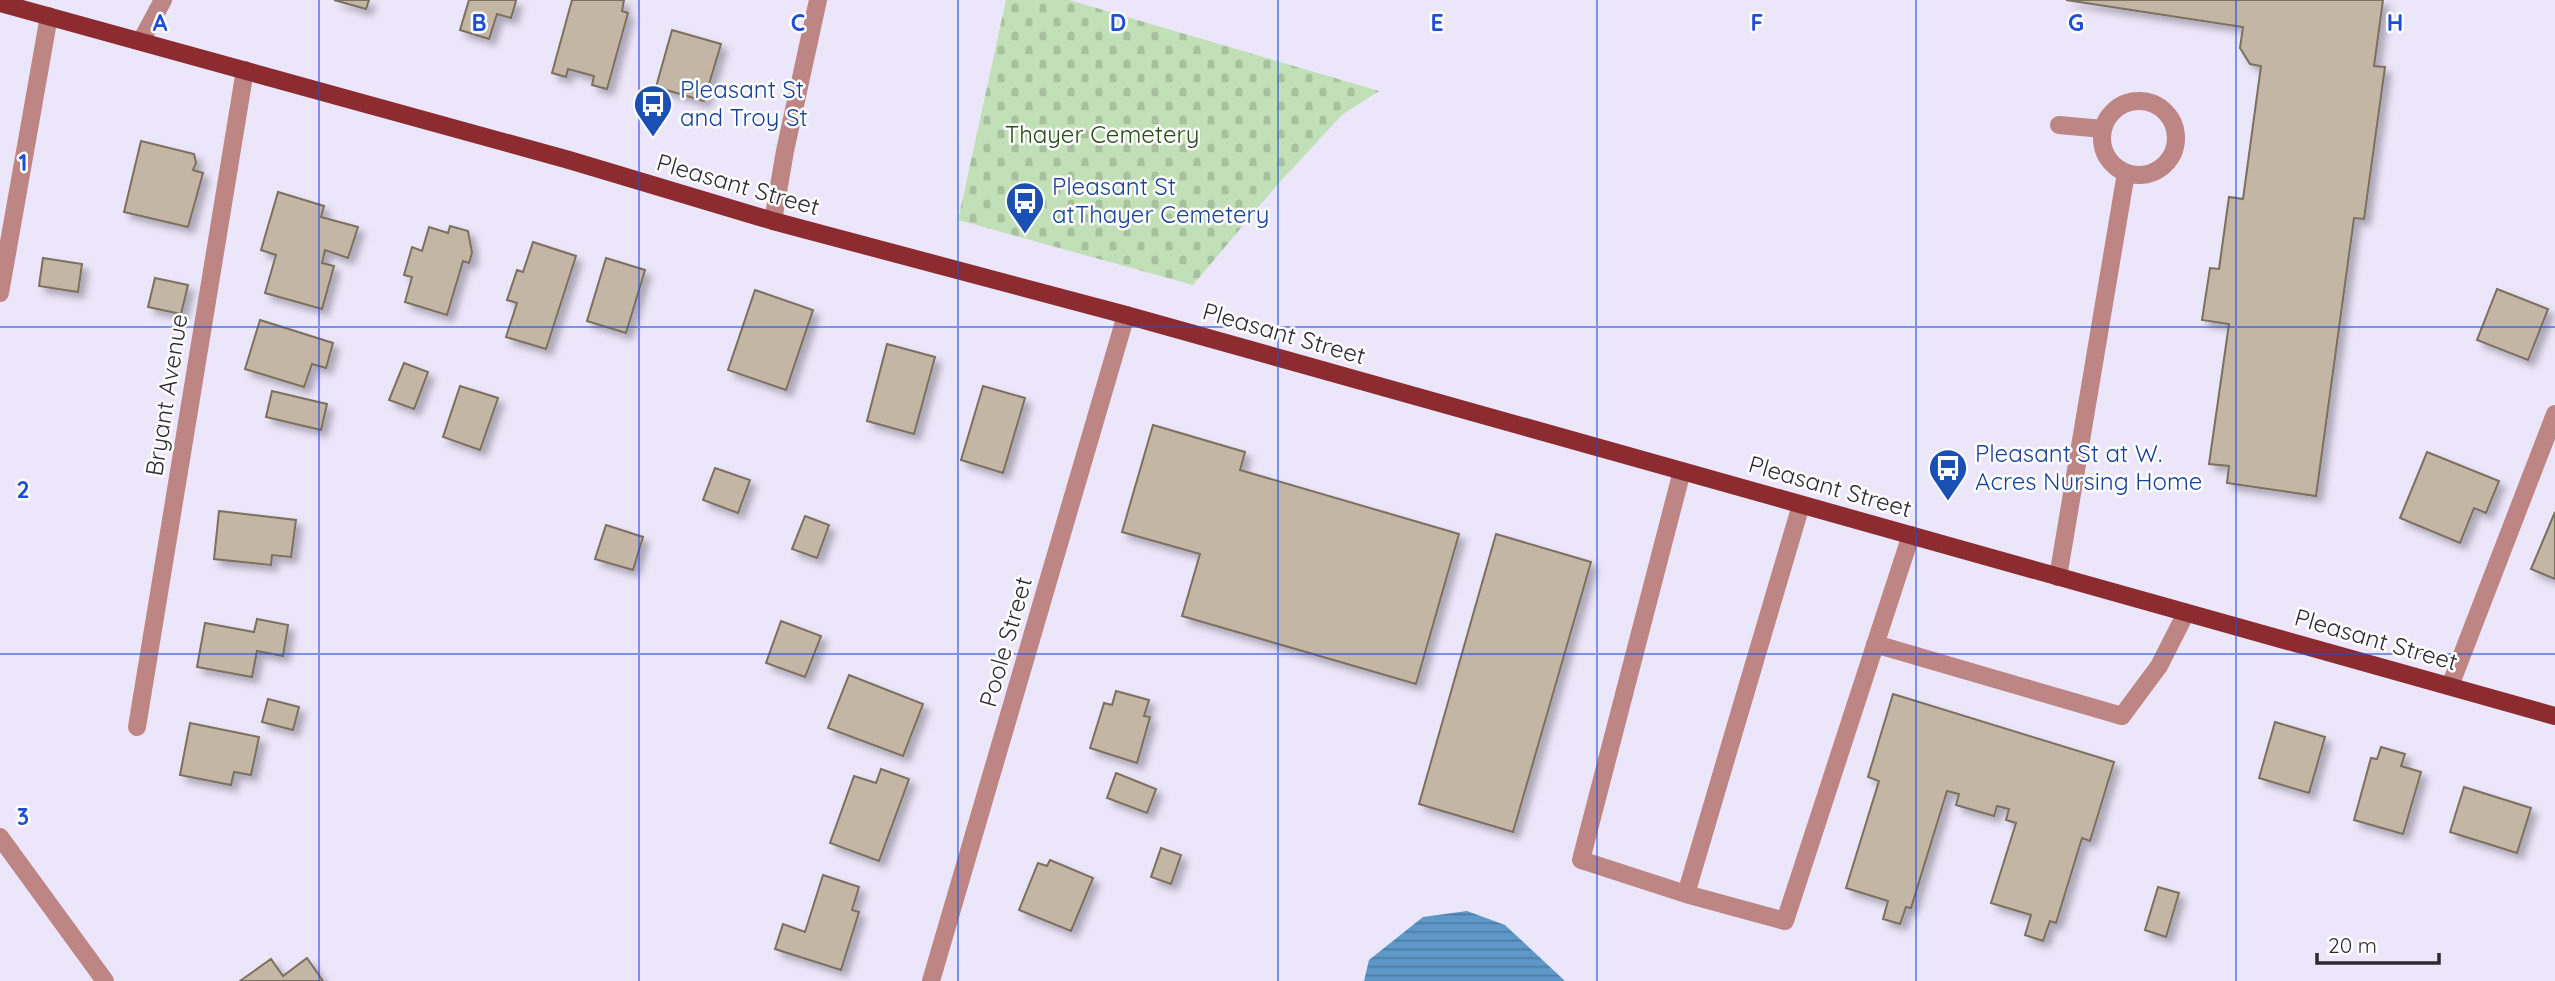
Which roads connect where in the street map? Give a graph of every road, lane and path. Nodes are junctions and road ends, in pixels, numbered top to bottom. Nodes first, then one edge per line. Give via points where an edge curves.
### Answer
1 (163, 0) edge
2 (818, 0) edge
3 (0, 3) edge
4 (49, 16) junction
5 (141, 41) junction
6 (245, 71) junction
7 (2059, 125) dead end
8 (2103, 129) junction
9 (2126, 173) junction
10 (8, 197) edge
11 (773, 221) junction
12 (0, 293) edge
13 (1126, 315) junction
14 (2555, 414) edge
15 (1682, 471) junction
16 (1801, 505) junction
17 (1911, 535) junction
18 (2058, 577) junction
19 (2186, 612) junction
20 (1875, 644) junction
21 (2450, 686) junction
22 (2555, 716) edge
23 (137, 727) dead end
24 (0, 837) edge
25 (1686, 894) junction
26 (105, 981) edge
27 (931, 981) edge

1 - 5 street
2 - 11 street
3 - 4 main road, Pleasant Street
4 - 5 main road, Pleasant Street
4 - 10 street
5 - 6 main road, Pleasant Street
6 - 11 main road, Pleasant Street
6 - 23 street, Bryant Avenue
7 - 8 street
8 - 9 street via 2103,147 2111,163
8 - 9 street via 2111,113 2126,103 2144,101 2160,107 2172,120 2177,138 2167,162 2144,175
9 - 18 street
10 - 12 street
11 - 13 main road, Pleasant Street
13 - 15 main road, Pleasant Street
13 - 27 street, Poole Street
14 - 21 street
15 - 16 main road, Pleasant Street
15 - 25 street via 1581,860
16 - 17 main road, Pleasant Street
16 - 25 street
17 - 18 main road, Pleasant Street
17 - 20 street
18 - 19 main road, Pleasant Street
19 - 20 street via 2159,666 2122,716
19 - 21 main road, Pleasant Street
20 - 25 street via 1785,921
21 - 22 main road, Pleasant Street
24 - 26 street

